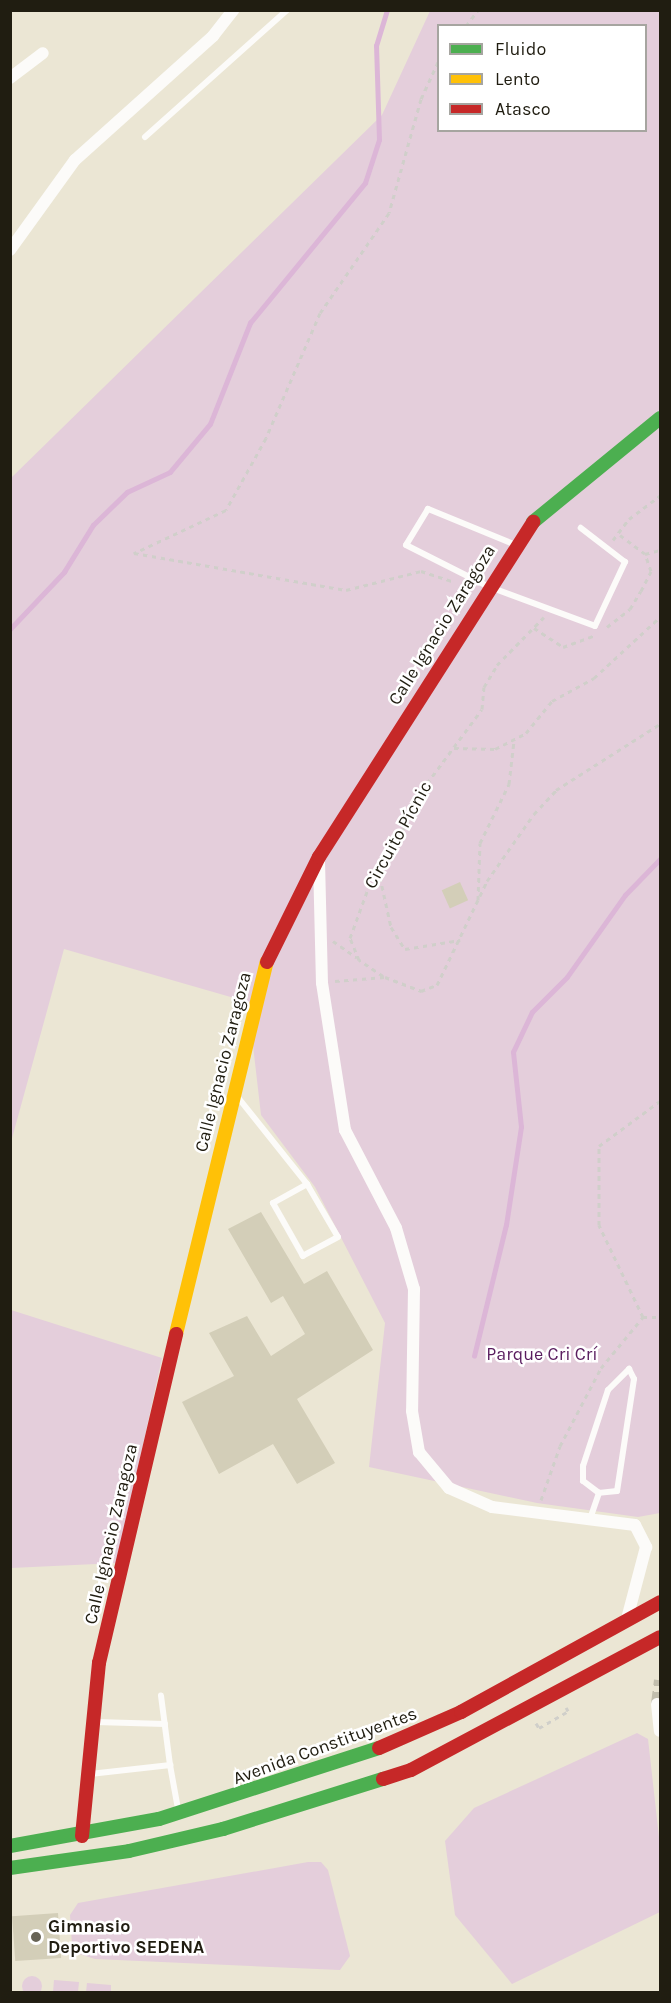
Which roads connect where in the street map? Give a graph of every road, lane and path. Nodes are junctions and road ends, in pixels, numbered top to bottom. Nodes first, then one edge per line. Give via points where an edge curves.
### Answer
1 (233, 10) edge
2 (287, 10) edge
3 (478, 10) edge
4 (468, 24) edge
5 (43, 53) dead end
6 (437, 64) edge
7 (10, 78) edge
8 (145, 137) dead end
9 (10, 250) edge
10 (660, 418) edge
11 (660, 496) edge
12 (581, 528) dead end
13 (620, 535) junction
14 (514, 544) junction
15 (604, 546) junction
16 (660, 550) edge
17 (486, 589) junction
18 (551, 609) junction
19 (660, 617) edge
20 (660, 724) edge
21 (514, 740) junction
22 (454, 748) junction
23 (319, 857) junction
24 (378, 868) junction
25 (478, 902) junction
26 (321, 935) junction
27 (460, 940) junction
28 (359, 960) junction
29 (385, 977) junction
30 (321, 983) junction
31 (234, 1092) junction
32 (660, 1101) edge
33 (307, 1184) junction
34 (643, 1317) junction
35 (660, 1317) edge
36 (599, 1493) junction
37 (532, 1512) junction
38 (590, 1520) junction
39 (660, 1602) edge
40 (627, 1622) junction
41 (660, 1637) edge
42 (161, 1696) dead end
43 (657, 1704) dead end
44 (568, 1712) dead end
45 (92, 1722) junction
46 (165, 1724) junction
47 (539, 1728) dead end
48 (660, 1731) edge
49 (170, 1765) junction
50 (86, 1774) junction
51 (180, 1813) junction
52 (82, 1836) junction
53 (10, 1846) edge
54 (10, 1868) edge

1 - 9 street via 213,36 75,160
2 - 8 lane
3 - 4 path
5 - 7 street
6 - 17 path via 421,99 389,213 321,313 266,438 226,510 134,553 346,590 421,572
10 - 14 main road, Calle Ignacio Zaragoza via 544,509
11 - 13 path via 629,519
12 - 15 lane
13 - 15 path
13 - 16 path via 645,554
14 - 17 main road, Calle Ignacio Zaragoza
14 - 17 lane via 428,509 406,545
15 - 18 lane via 625,562 595,626
17 - 18 lane
17 - 23 main road, Calle Ignacio Zaragoza
18 - 22 path, Circuito Pícnic via 496,665 484,687 482,709
19 - 21 path via 594,678 552,700 526,734
20 - 25 path via 556,790 534,814
21 - 22 path via 495,748
21 - 25 path via 509,784 480,843 474,873
22 - 24 path, Circuito Pícnic via 411,805 407,823
23 - 26 street
23 - 31 main road, Calle Ignacio Zaragoza via 259,979
24 - 27 path via 391,927 405,949
24 - 28 path, Circuito Pícnic via 350,938
25 - 27 path
26 - 28 path
26 - 30 street
27 - 29 path via 437,985 421,991
28 - 29 path
29 - 30 path
30 - 37 street via 345,1130 396,1228 414,1289 412,1412 418,1452 449,1488 492,1507
31 - 33 lane
31 - 45 main road, Calle Ignacio Zaragoza via 99,1663
32 - 34 path via 599,1146 599,1225
33 - 33 lane via 338,1237 303,1256 273,1203
34 - 35 path
34 - 37 path via 601,1368
36 - 36 lane via 617,1491 634,1379 629,1369 608,1390 583,1466 583,1481
36 - 38 lane
37 - 38 street
38 - 40 street via 626,1521 641,1531 646,1548
39 - 40 main road, Avenida Constituyentes
40 - 51 main road, Avenida Constituyentes via 412,1737
41 - 54 main road via 411,1770 223,1829 129,1851
42 - 46 lane
43 - 48 street
44 - 47 path
45 - 46 lane
45 - 50 main road, Calle Ignacio Zaragoza
46 - 49 lane
49 - 50 lane
49 - 51 lane
50 - 52 main road, Calle Ignacio Zaragoza
51 - 52 main road, Avenida Constituyentes
52 - 53 main road, Avenida Constituyentes

